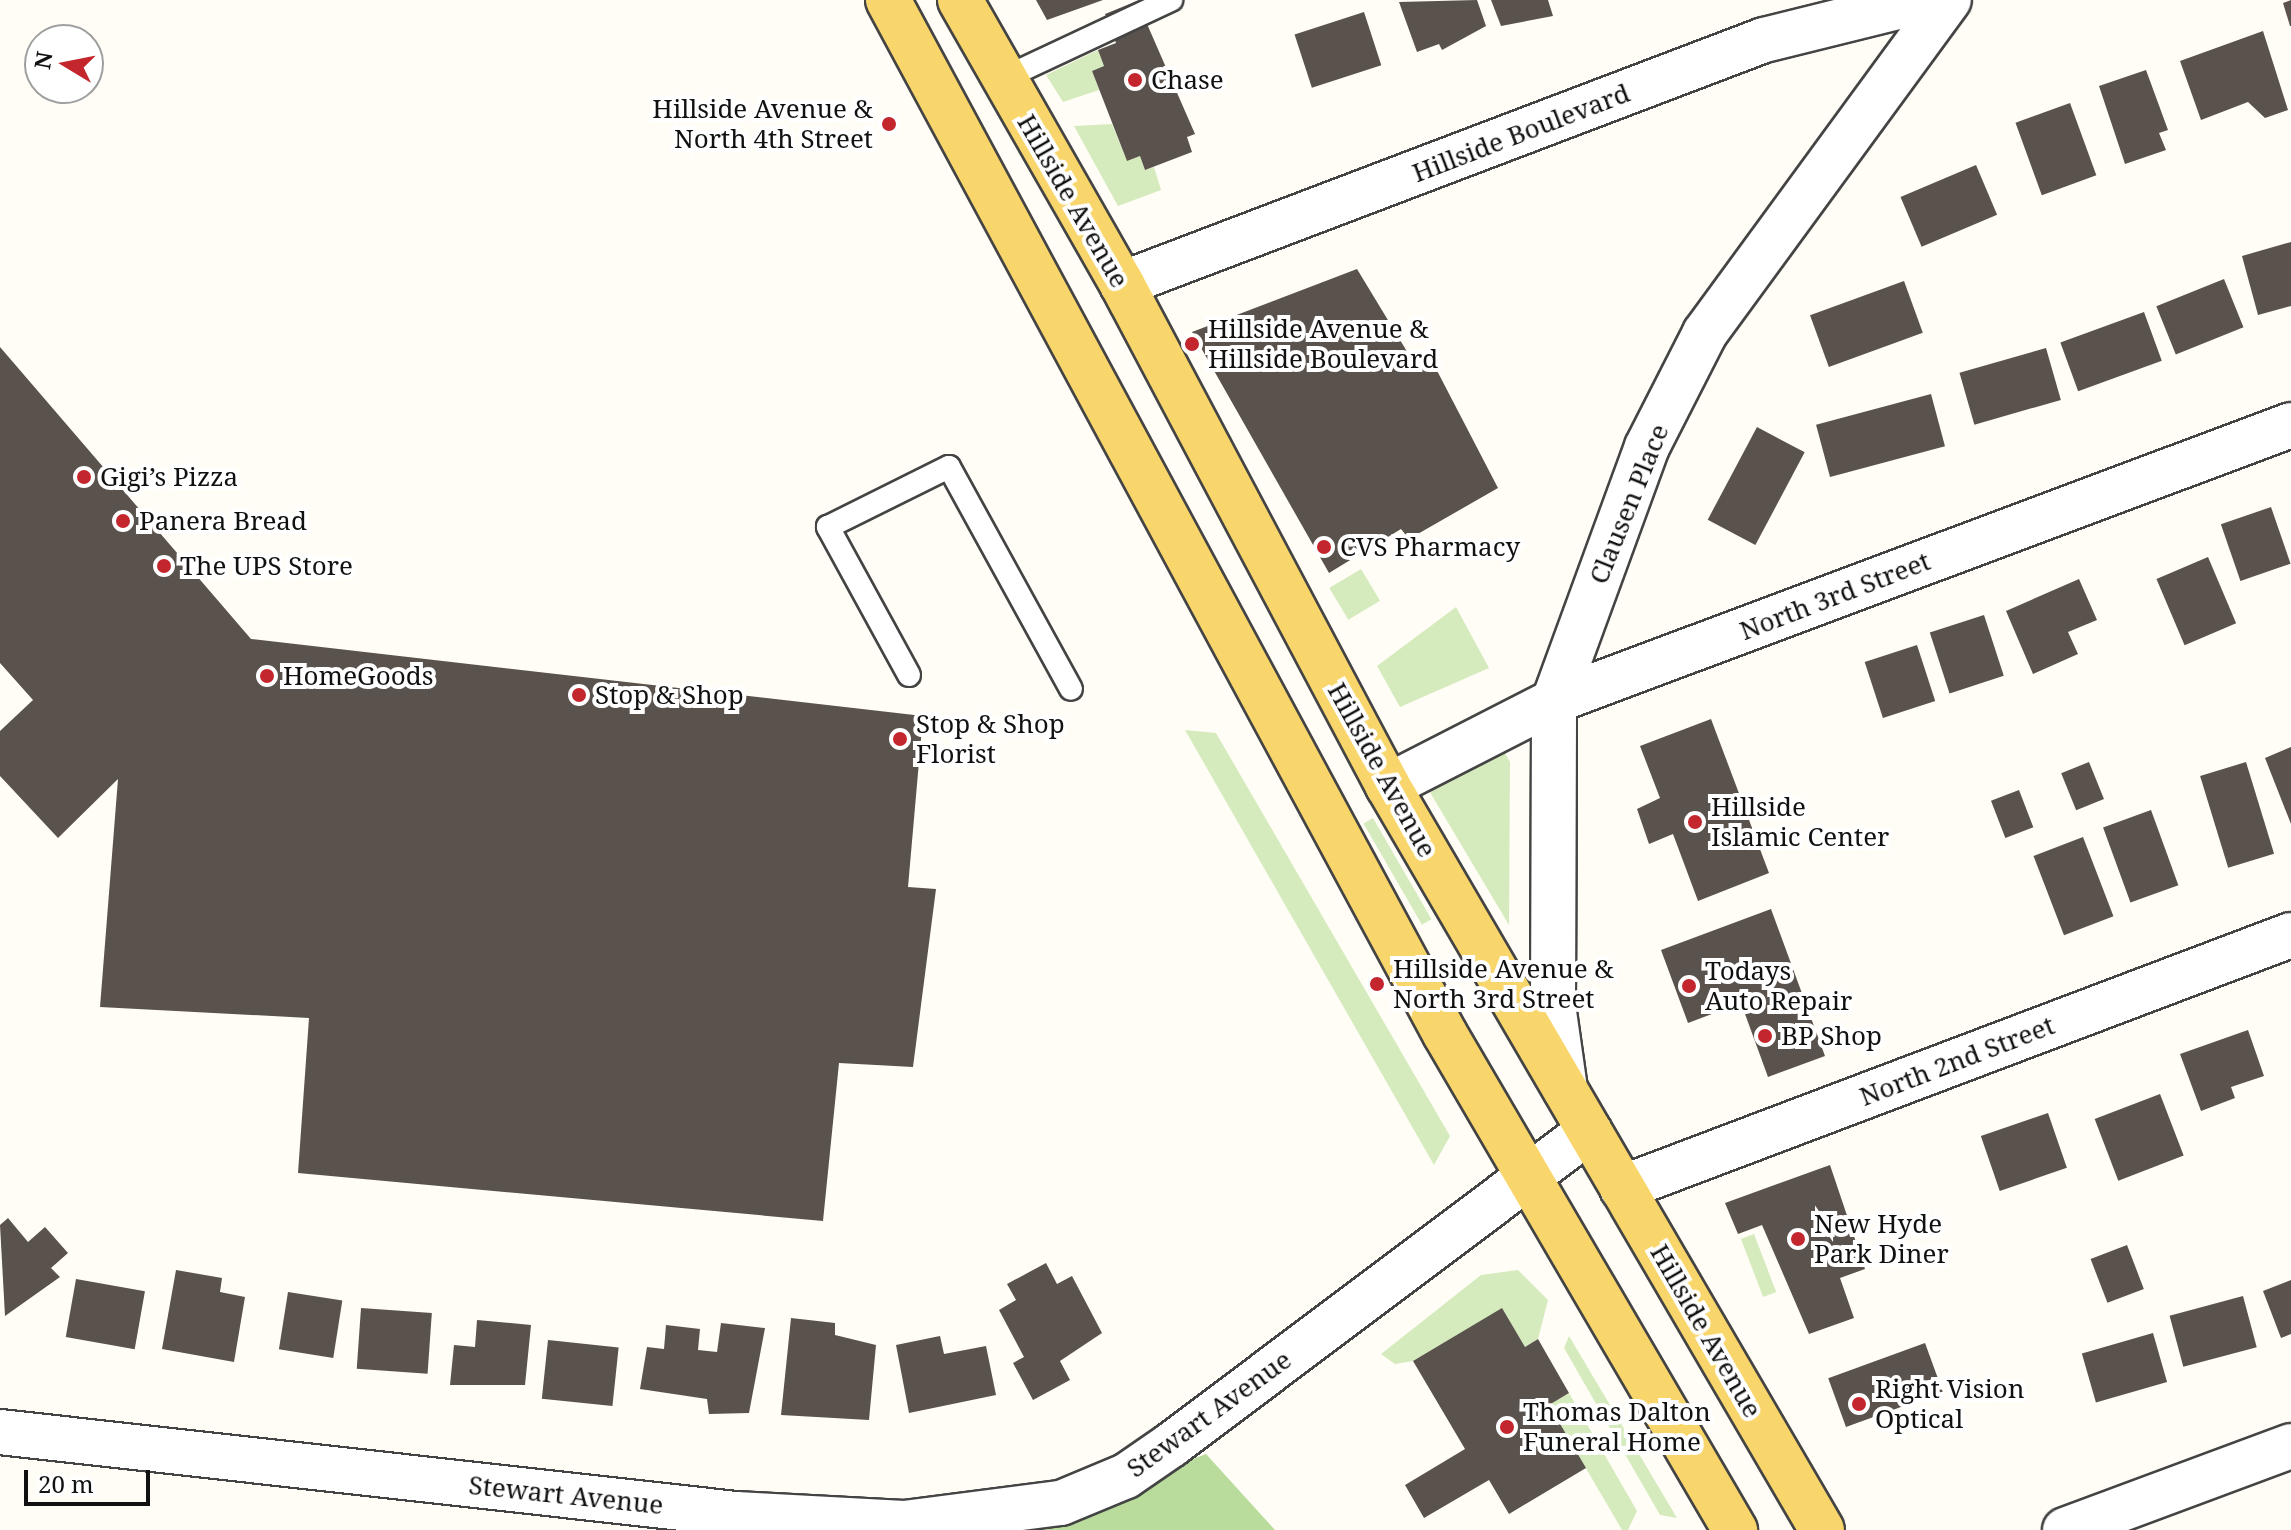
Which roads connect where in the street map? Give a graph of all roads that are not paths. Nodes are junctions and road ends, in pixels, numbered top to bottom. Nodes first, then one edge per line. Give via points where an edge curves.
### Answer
1 (888, 0) edge
2 (960, 0) edge
3 (1171, 0) edge
4 (1926, 0) edge
5 (1949, 0) edge
6 (1002, 79) junction
7 (1122, 284) junction
8 (2291, 425) edge
9 (909, 675) dead end
10 (1071, 689) dead end
11 (1554, 701) junction
12 (1388, 786) junction
13 (2291, 935) edge
14 (1565, 1089) junction
15 (1589, 1131) junction
16 (1525, 1179) junction
17 (1622, 1188) junction
18 (0, 1432) edge
19 (2291, 1446) edge
20 (737, 1522) edge
21 (1735, 1530) edge
22 (1822, 1530) edge
23 (2065, 1530) edge

1 - 16 main road
2 - 6 main road, Hillside Avenue
3 - 6 lane
4 - 7 street, Hillside Boulevard via 1764,40
5 - 11 street, Clausen Place via 1705,333 1647,447
6 - 7 main road, Hillside Avenue
7 - 12 main road, Hillside Avenue
8 - 11 street, North 3rd Street
9 - 10 lane via 828,527 949,467
11 - 12 street, North 3rd Street
11 - 14 street, Clausen Place via 1552,992
12 - 14 main road, Hillside Avenue
13 - 17 street, North 2nd Street
14 - 15 main road, Hillside Avenue
15 - 16 street, Stewart Avenue
15 - 17 main road, Hillside Avenue
16 - 20 street, Stewart Avenue via 1126,1476 1061,1503 977,1519
16 - 21 main road
17 - 22 main road, Hillside Avenue
18 - 20 street, Stewart Avenue
19 - 23 street

